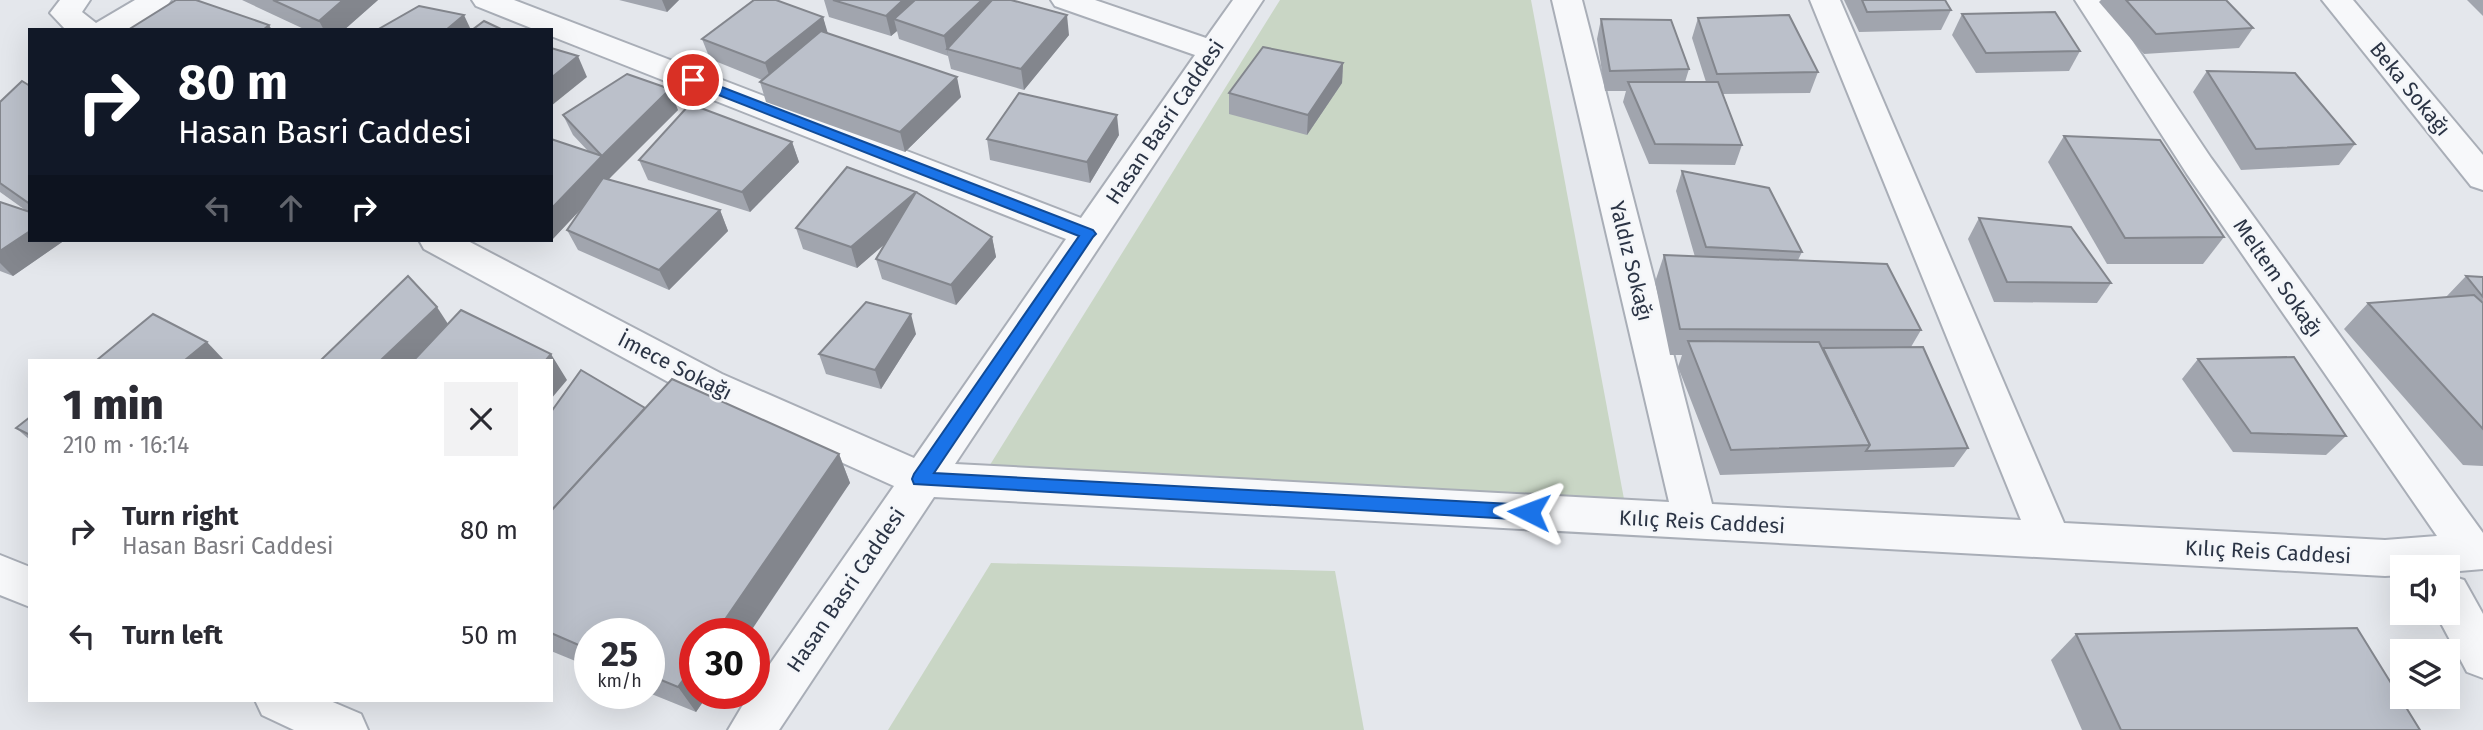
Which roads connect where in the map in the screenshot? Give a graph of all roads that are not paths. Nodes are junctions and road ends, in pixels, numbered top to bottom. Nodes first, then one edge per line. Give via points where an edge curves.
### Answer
1 (75, 0) edge
2 (156, 0) edge
3 (487, 0) edge
4 (1066, 0) edge
5 (1248, 0) edge
6 (1567, 0) edge
7 (1825, 0) edge
8 (2090, 0) edge
9 (2337, 0) edge
10 (83, 28) edge
11 (109, 28) edge
12 (1213, 51) junction
13 (2483, 178) edge
14 (1088, 234) junction
15 (441, 242) edge
16 (920, 479) junction
17 (1695, 521) junction
18 (2050, 540) junction
19 (2453, 555) edge
20 (2390, 558) edge
21 (0, 574) edge
22 (28, 586) edge
23 (2460, 616) edge
24 (2483, 657) edge
25 (282, 702) edge
26 (344, 730) edge
27 (752, 730) edge

1 - 10 street via 65,13
2 - 11 street
3 - 14 street
4 - 12 street
5 - 12 street, Hasan Basri Caddesi
6 - 17 street, Yaldız Sokağı
7 - 18 street
8 - 19 street, Meltem Sokağı
9 - 13 street, Beka Sokağı
12 - 14 street, Hasan Basri Caddesi
14 - 16 street, Hasan Basri Caddesi
15 - 16 street, İmece Sokağı via 708,385
16 - 17 street, Kılıç Reis Caddesi
16 - 27 street, Hasan Basri Caddesi
17 - 18 street, Kılıç Reis Caddesi
18 - 20 street, Kılıç Reis Caddesi
21 - 22 street
23 - 24 street
25 - 26 street

